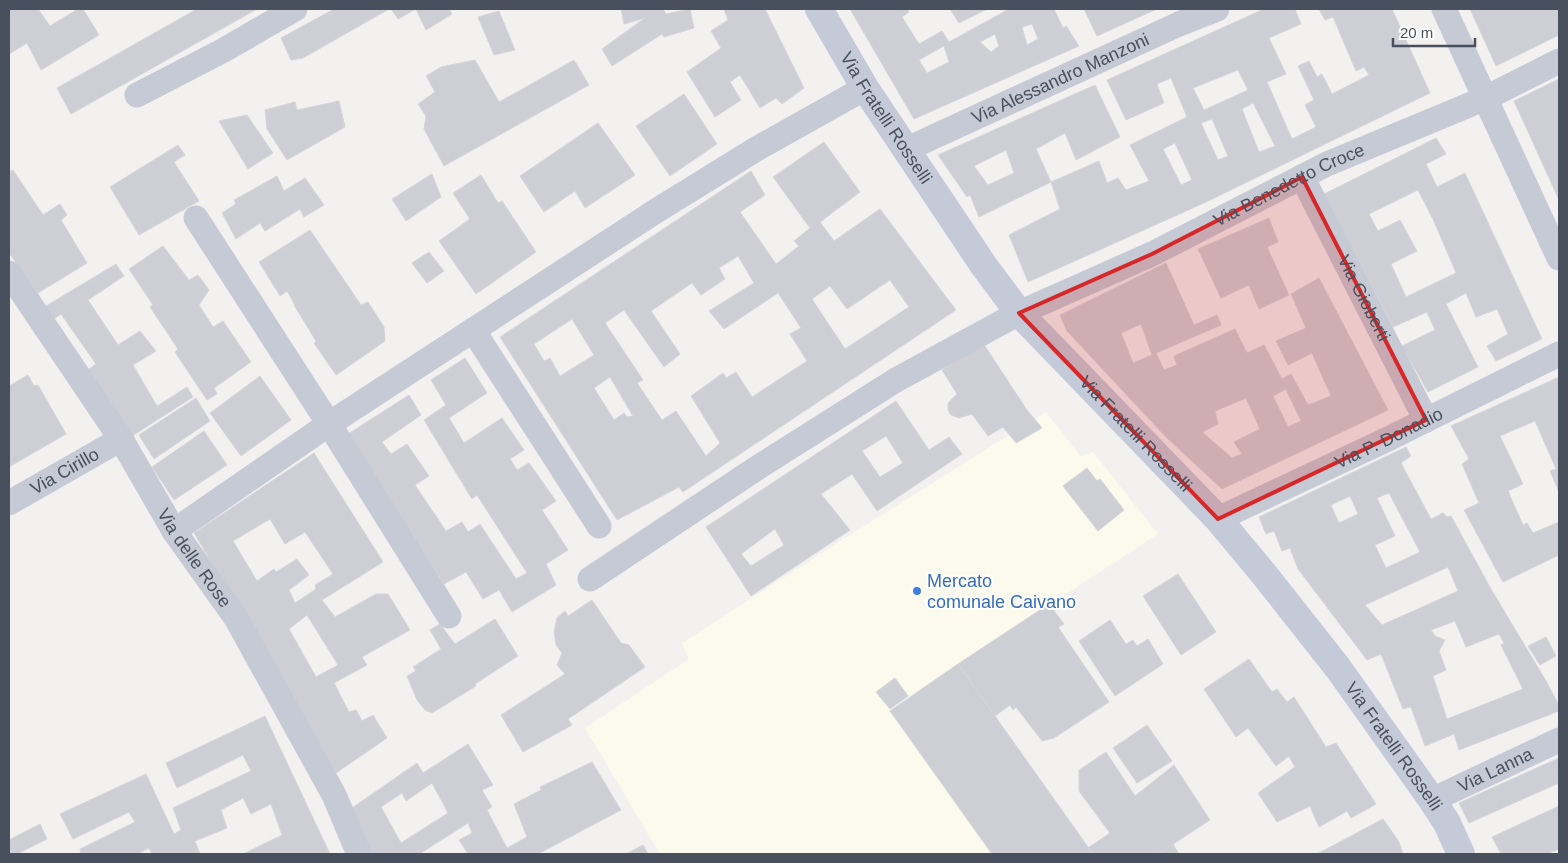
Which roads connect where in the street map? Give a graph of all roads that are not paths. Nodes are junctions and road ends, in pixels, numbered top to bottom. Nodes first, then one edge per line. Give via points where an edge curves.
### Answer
1 (296, 9) edge
2 (819, 9) edge
3 (1217, 9) edge
4 (1444, 9) edge
5 (1559, 61) edge
6 (865, 88) junction
7 (137, 95) dead end
8 (1486, 98) junction
9 (904, 150) junction
10 (1302, 177) junction
11 (196, 218) dead end
12 (1559, 258) edge
13 (9, 273) edge
14 (1019, 313) junction
15 (473, 330) junction
16 (1559, 354) edge
17 (1426, 420) junction
18 (329, 424) junction
19 (121, 439) junction
20 (9, 503) edge
21 (1218, 519) junction
22 (599, 526) dead end
23 (174, 531) junction
24 (590, 579) dead end
25 (449, 616) dead end
26 (1559, 740) edge
27 (1432, 800) junction
28 (359, 854) edge
29 (1461, 854) edge

1 - 7 street
2 - 6 main road, Via Fratelli Rosselli
3 - 9 street, Via Alessandro Manzoni
4 - 8 street
5 - 8 street, Via Benedetto Croce
6 - 9 main road, Via Fratelli Rosselli
6 - 15 street via 664,206
8 - 10 street, Via Benedetto Croce
8 - 12 street
9 - 14 main road, Via Fratelli Rosselli
10 - 14 street, Via Benedetto Croce via 1152,254
10 - 17 street, Via Gioberti
11 - 18 street
13 - 19 street, Via delle Rose
14 - 21 main road, Via Fratelli Rosselli
14 - 24 street, Via Benedetto Croce via 896,380
15 - 18 street
15 - 22 street
16 - 17 street, Via P. Donadio
17 - 21 street, Via P. Donadio
18 - 23 street
18 - 25 street
19 - 20 street, Via Cirillo
19 - 23 street, Via delle Rose
21 - 27 main road, Via Fratelli Rosselli via 1338,668
23 - 28 street, Via delle Rose via 236,618 334,795
26 - 27 street, Via Lanna
27 - 29 main road, Via Fratelli Rosselli

